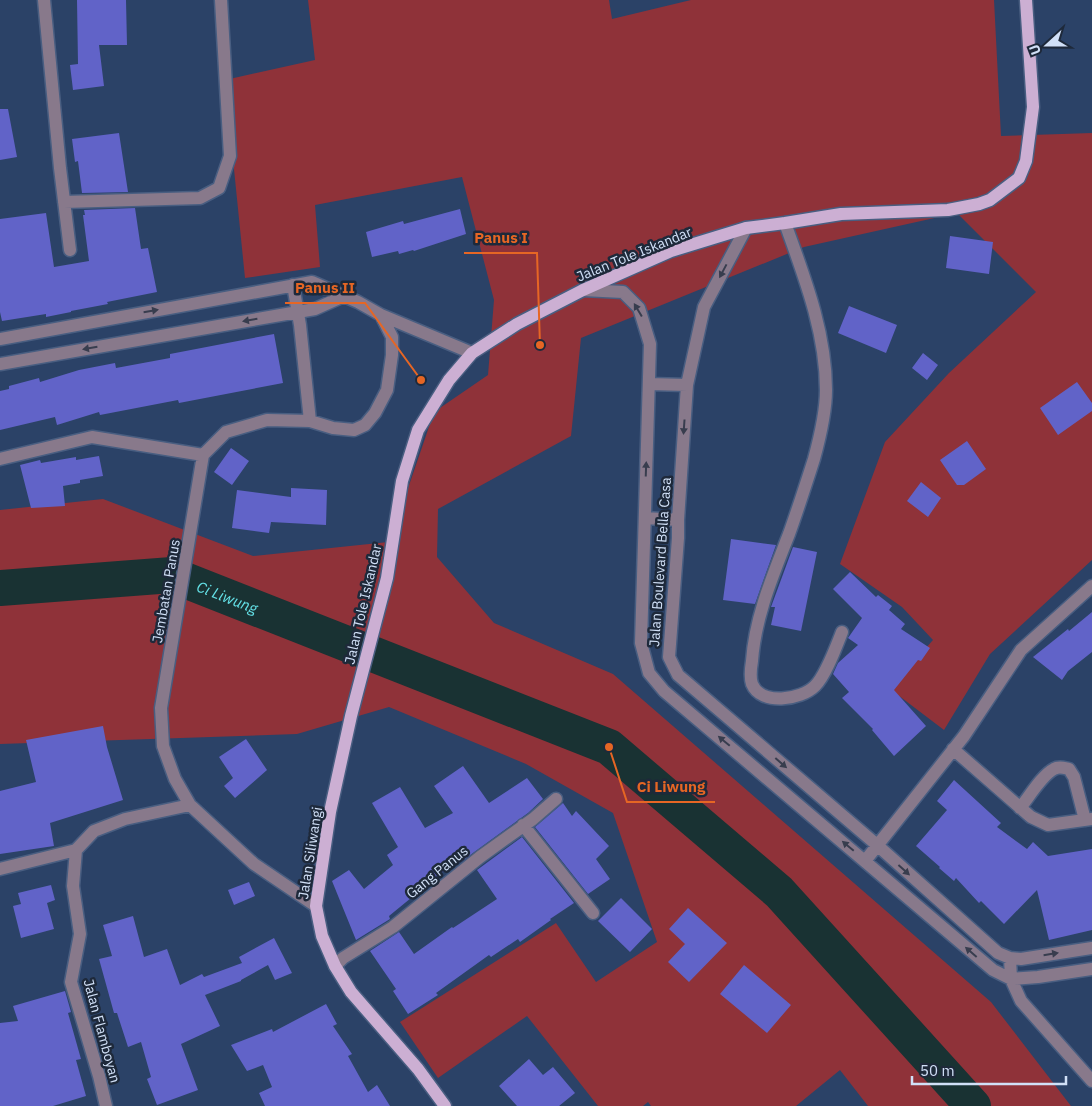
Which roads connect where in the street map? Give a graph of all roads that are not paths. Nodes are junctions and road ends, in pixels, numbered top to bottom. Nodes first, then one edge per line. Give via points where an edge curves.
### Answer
1 (44, 0) edge
2 (221, 0) edge
3 (1026, 0) edge
4 (64, 202) junction
5 (784, 223) junction
6 (746, 228) junction
7 (70, 250) dead end
8 (293, 285) junction
9 (584, 290) junction
10 (344, 296) junction
11 (298, 312) junction
12 (381, 315) junction
13 (0, 339) edge
14 (472, 353) junction
15 (0, 364) edge
16 (649, 384) junction
17 (687, 385) junction
18 (310, 421) junction
19 (203, 455) junction
20 (0, 459) edge
21 (645, 518) junction
22 (678, 520) junction
23 (1092, 586) edge
24 (842, 632) dead end
25 (678, 675) junction
26 (664, 691) junction
27 (350, 716) joint
28 (953, 749) junction
29 (556, 799) dead end
30 (190, 805) junction
31 (1020, 808) junction
32 (1089, 820) edge
33 (523, 825) junction
34 (877, 846) junction
35 (76, 850) junction
36 (865, 861) junction
37 (0, 869) edge
38 (316, 906) junction
39 (593, 912) dead end
40 (1092, 948) edge
41 (1010, 958) junction
42 (335, 966) junction
43 (1092, 969) edge
44 (1012, 979) junction
45 (1092, 1081) edge
46 (106, 1106) edge
47 (445, 1106) edge

1 - 4 street
2 - 4 street via 230,156 219,188 200,198
3 - 5 main road, Jalan Tole Iskandar via 1033,107 1026,161 1019,178 990,200 964,207 841,214
4 - 7 street
5 - 6 main road, Jalan Tole Iskandar
5 - 24 street via 817,320 826,392 814,458 756,628 751,682 761,695 785,699 806,694 816,685
6 - 9 main road, Jalan Tole Iskandar via 672,251
6 -> 17 street, Jalan Boulevard Bella Casa via 704,307
8 - 10 street via 312,282
8 - 11 street
13 -> 8 street
9 - 14 main road, Jalan Tole Iskandar via 517,324
16 -> 9 street, Jalan Boulevard Bella Casa via 650,344 639,308 623,292
10 - 11 street
10 - 12 street
11 -> 15 street
11 - 18 street
12 - 14 street
12 - 18 street via 392,337 392,355 387,390 375,413 354,430
14 - 27 main road, Jalan Tole Iskandar via 449,380 418,430 402,481 387,578
16 - 17 street
21 -> 16 street, Jalan Boulevard Bella Casa
17 -> 22 street, Jalan Boulevard Bella Casa
18 - 19 street via 267,420 226,432
19 - 20 street via 92,437
19 - 30 street, Jembatan Panus via 161,708 163,746 175,779
21 - 22 street
21 - 26 street, Jalan Boulevard Bella Casa via 641,642 649,673
22 - 25 street, Jalan Boulevard Bella Casa via 669,657
23 - 28 street via 1021,650
25 - 26 street
25 -> 34 street, Jalan Boulevard Bella Casa
36 -> 26 street, Jalan Boulevard Bella Casa
27 - 38 main road, Jalan Siliwangi via 330,812
28 - 31 street
28 - 34 street
29 - 33 street, Gang Panus
30 - 35 street via 125,819 94,831
30 - 38 street, Jembatan Panus via 254,864
31 - 32 street via 1048,826
31 - 32 street via 1042,780 1061,767 1074,777
33 - 39 street
33 - 42 street, Gang Panus via 393,927
34 - 36 street
34 -> 41 street, Jalan Boulevard Bella Casa via 992,948
35 - 37 street
35 - 46 street, Jalan Flamboyan via 73,886 80,934 71,982
44 -> 36 street, Jalan Boulevard Bella Casa via 993,970
38 - 42 main road, Jalan Siliwangi via 322,936
41 -> 40 street
41 - 44 street
42 - 47 main road, Jalan Siliwangi via 351,992
43 - 44 street, Jalan Boulevard Bella Casa
44 - 45 street via 1021,1002

